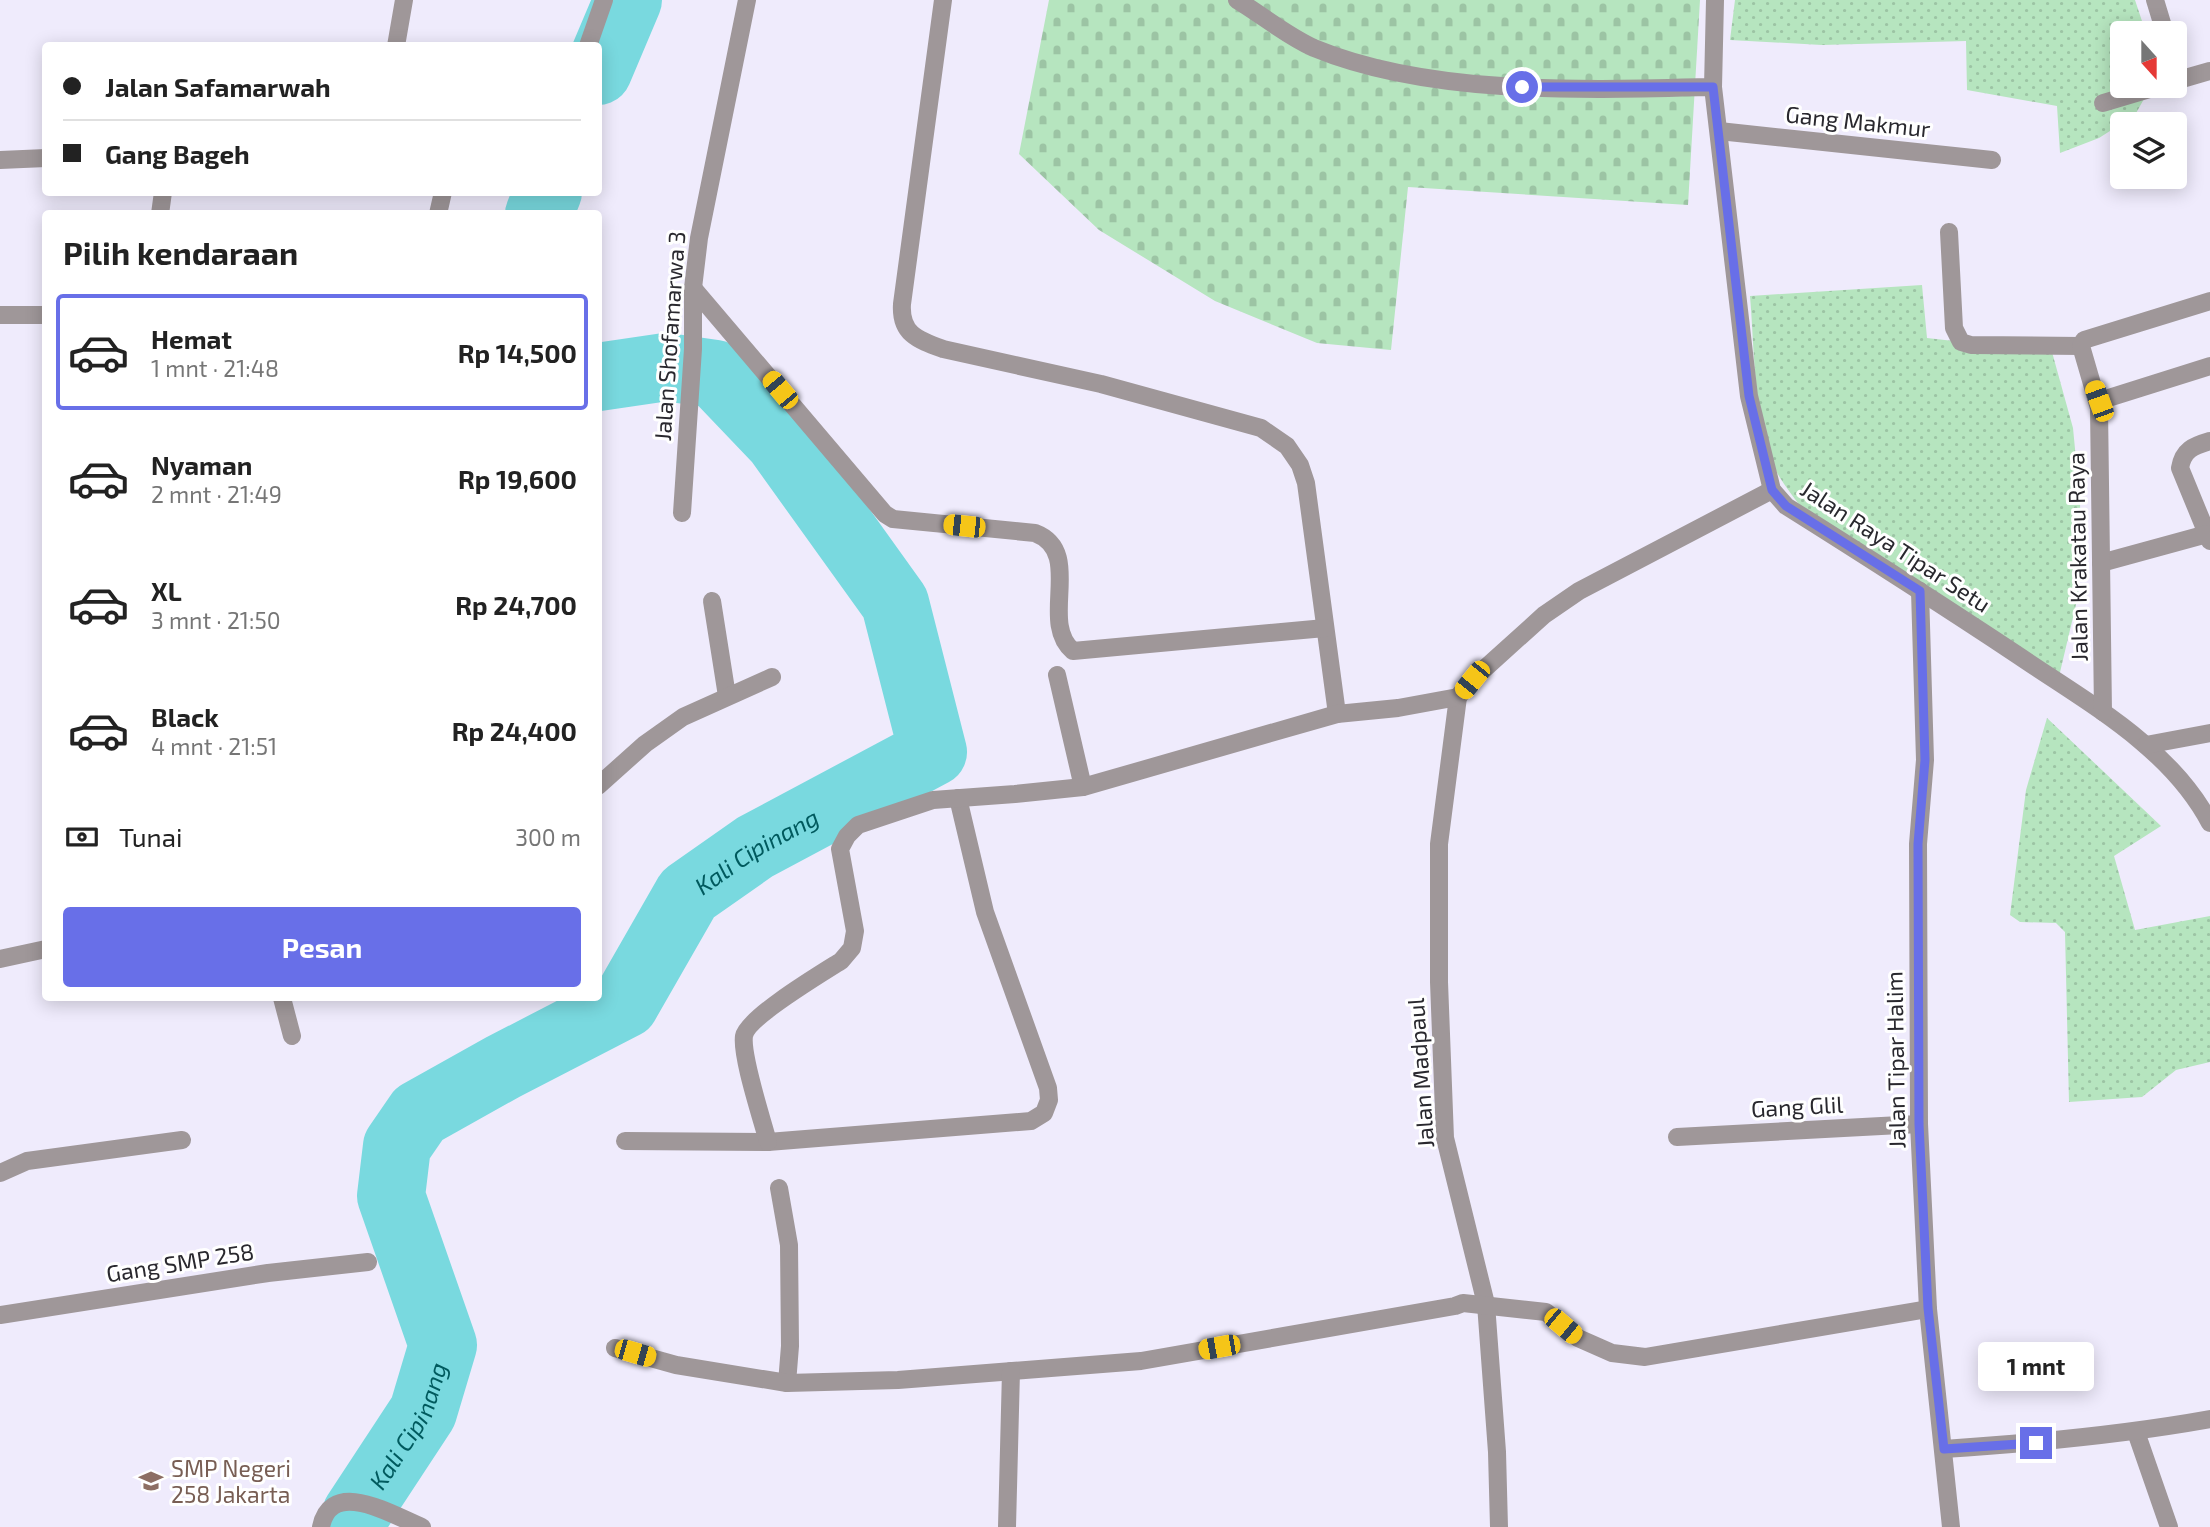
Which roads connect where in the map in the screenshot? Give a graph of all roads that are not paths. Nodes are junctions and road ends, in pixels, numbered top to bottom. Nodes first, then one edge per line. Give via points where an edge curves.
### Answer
1 (404, 0) edge
2 (604, 0) edge
3 (747, 0) edge
4 (943, 0) edge
5 (1237, 0) edge
6 (1715, 0) edge
7 (2155, 0) edge
8 (2161, 21) edge
9 (397, 42) edge
10 (589, 42) edge
11 (2210, 71) edge
12 (2188, 74) edge
13 (1713, 87) junction
14 (2120, 98) edge
15 (2103, 103) dead end
16 (1719, 131) junction
17 (42, 159) edge
18 (0, 160) edge
19 (1992, 160) dead end
20 (1949, 232) dead end
21 (693, 288) junction
22 (2210, 301) edge
23 (0, 315) edge
24 (42, 315) edge
25 (2081, 346) junction
26 (2210, 366) edge
27 (2099, 401) junction
28 (2210, 441) edge
29 (1772, 490) junction
30 (682, 513) dead end
31 (2208, 538) edge
32 (2101, 563) junction
33 (1920, 591) junction
34 (712, 601) dead end
35 (1325, 628) junction
36 (1057, 675) dead end
37 (772, 677) dead end
38 (727, 696) junction
39 (1458, 697) junction
40 (2103, 712) junction
41 (1337, 713) junction
42 (2210, 733) edge
43 (2146, 745) junction
44 (602, 782) edge
45 (1083, 787) junction
46 (958, 798) junction
47 (2210, 823) edge
48 (42, 951) edge
49 (0, 959) edge
50 (283, 1001) edge
51 (292, 1036) dead end
52 (1919, 1124) junction
53 (1677, 1137) dead end
54 (182, 1140) dead end
55 (625, 1141) dead end
56 (768, 1142) junction
57 (0, 1173) edge
58 (779, 1188) dead end
59 (369, 1262) dead end
60 (1486, 1304) junction
61 (1928, 1308) junction
62 (0, 1315) edge
63 (615, 1348) dead end
64 (1011, 1371) junction
65 (787, 1382) junction
66 (2210, 1419) edge
67 (2136, 1432) junction
68 (1944, 1449) junction
69 (321, 1527) edge
70 (422, 1527) edge
71 (1007, 1527) edge
72 (1499, 1527) edge
73 (1951, 1527) edge
74 (2169, 1527) edge

1 - 9 street
2 - 10 street
3 - 21 street, Jalan Shofamarwa 3 via 698,238
4 - 35 street via 902,304 905,327 943,349 1101,384 1261,428 1287,446 1306,483
5 - 13 street via 1312,47 1375,69 1498,87
6 - 13 street, Jalan Raya Tipar Setu
7 - 8 street
11 - 12 street
13 - 16 street, Jalan Raya Tipar Setu
14 - 15 street
16 - 19 street, Gang Makmur
16 - 29 street, Jalan Raya Tipar Setu via 1749,396
17 - 18 street
20 - 25 street via 1954,328 1961,342
21 - 30 street, Jalan Shofamarwa 3
21 - 35 street via 885,514 893,519 1043,536 1060,567 1060,632 1073,650
22 - 25 street via 2084,341
23 - 24 street
25 - 27 street, Jalan Krakatau Raya
26 - 27 street
27 - 32 street, Jalan Krakatau Raya
28 - 31 street via 2191,448 2182,457 2180,468
29 - 33 street, Jalan Raya Tipar Setu via 1786,506
29 - 39 street via 1580,591 1544,615
31 - 32 street
32 - 40 street, Jalan Krakatau Raya
33 - 40 street, Jalan Raya Tipar Setu
33 - 52 street, Jalan Tipar Halim via 1925,760 1918,844
34 - 38 street
35 - 41 street
36 - 45 street
37 - 38 street
38 - 44 street via 682,717
39 - 41 street
39 - 60 street, Jalan Madpaul via 1439,844 1445,1138
40 - 43 street, Jalan Raya Tipar Setu
41 - 45 street
42 - 43 street
43 - 47 street, Jalan Raya Tipar Setu via 2199,801
45 - 46 street
46 - 56 street via 933,800 858,825 847,836 841,849 855,931 852,948 841,961 755,1018 744,1034 744,1051
46 - 56 street via 985,912 1048,1088 1044,1113 1031,1121
48 - 49 street
50 - 51 street
52 - 53 street, Gang Glil
52 - 61 street, Jalan Tipar Halim
54 - 57 street via 27,1161
55 - 56 street
58 - 65 street via 789,1245
59 - 62 street, Gang SMP 258
60 - 61 street via 1546,1312 1577,1338 1612,1353 1645,1357
60 - 64 street via 1464,1303 1140,1361
60 - 72 street, Jalan Madpaul
61 - 68 street, Jalan Tipar Halim
63 - 65 street via 676,1366
64 - 65 street
64 - 71 street
66 - 67 street
67 - 68 street
67 - 74 street
68 - 73 street, Jalan Tipar Halim
69 - 70 street via 327,1509 342,1501 355,1501

